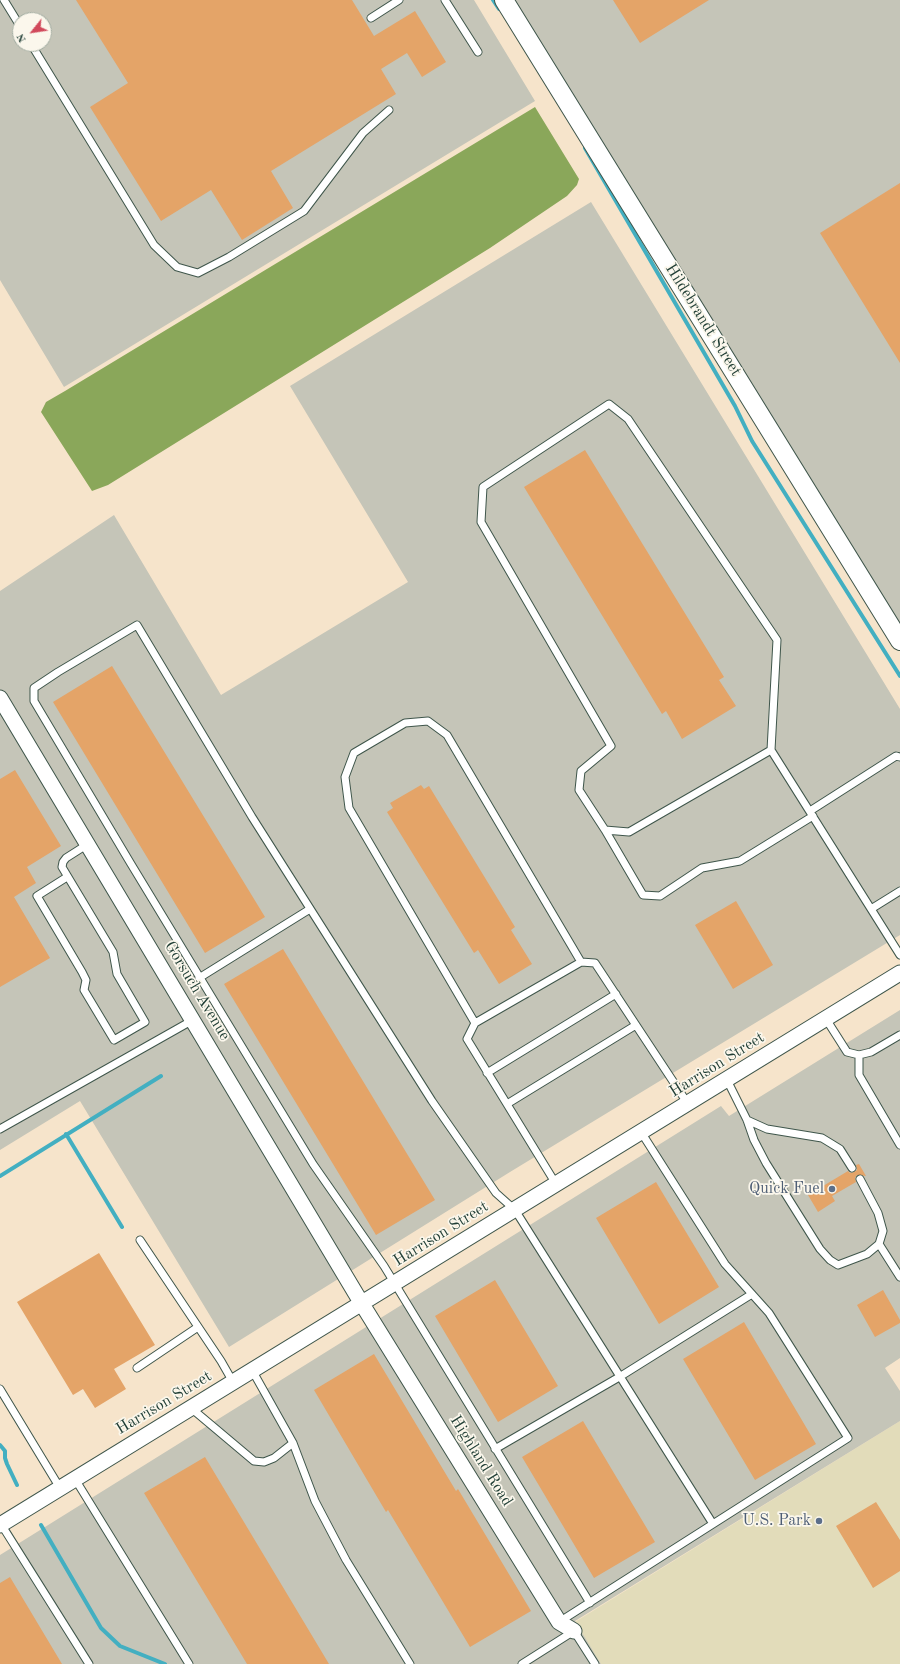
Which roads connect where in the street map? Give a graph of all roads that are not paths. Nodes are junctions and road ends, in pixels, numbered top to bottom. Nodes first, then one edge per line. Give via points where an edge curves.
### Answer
1 (4, 0) edge
2 (399, 0) edge
3 (445, 0) edge
4 (504, 0) edge
5 (12, 13) edge
6 (371, 18) dead end
7 (36, 52) edge
8 (478, 52) dead end
9 (389, 110) dead end
10 (900, 641) edge
11 (0, 698) edge
12 (771, 750) junction
13 (900, 757) edge
14 (811, 813) junction
15 (605, 830) junction
16 (88, 844) junction
17 (67, 877) junction
18 (900, 891) edge
19 (310, 909) junction
20 (871, 909) junction
21 (900, 955) edge
22 (581, 962) junction
23 (900, 973) edge
24 (200, 978) junction
25 (616, 994) junction
26 (826, 1019) junction
27 (193, 1020) junction
28 (475, 1023) junction
29 (636, 1025) junction
30 (900, 1036) edge
31 (859, 1055) junction
32 (488, 1073) junction
33 (727, 1080) junction
34 (507, 1104) junction
35 (688, 1104) junction
36 (747, 1120) junction
37 (0, 1129) edge
38 (641, 1132) junction
39 (900, 1145) edge
40 (852, 1168) dead end
41 (860, 1179) dead end
42 (556, 1185) junction
43 (515, 1210) junction
44 (140, 1240) dead end
45 (879, 1244) junction
46 (900, 1277) edge
47 (395, 1284) junction
48 (752, 1294) junction
49 (362, 1304) junction
50 (198, 1328) junction
51 (137, 1368) dead end
52 (252, 1370) junction
53 (621, 1376) junction
54 (233, 1382) junction
55 (0, 1389) edge
56 (191, 1408) junction
57 (293, 1443) junction
58 (495, 1449) junction
59 (75, 1478) junction
60 (60, 1488) junction
61 (0, 1524) edge
62 (713, 1524) junction
63 (590, 1603) junction
64 (559, 1622) junction
65 (574, 1631) junction
66 (89, 1664) edge
67 (189, 1664) edge
68 (410, 1664) edge
69 (522, 1664) edge
70 (595, 1664) edge

1 - 5 lane
2 - 6 lane
3 - 8 lane
4 - 10 street, Hildebrandt Street
7 - 9 lane via 154,245 177,267 198,273 304,211 363,133
11 - 16 street, Gorsuch Avenue
12 - 14 lane
12 - 15 lane via 629,832
12 - 15 lane via 777,640 628,419 609,404 483,487 481,522 611,746 581,772 579,790
13 - 14 lane via 896,756
14 - 15 lane via 740,861 702,868 660,896 643,895
14 - 20 lane
16 - 17 lane via 63,862 62,867
16 - 27 street, Gorsuch Avenue
17 - 17 lane via 113,952 117,974 145,1022 114,1040 84,990 86,980 82,972 37,896
18 - 20 lane
19 - 24 lane
19 - 24 lane via 137,625 58,672 34,688 34,701
19 - 43 lane via 432,1101 496,1193
20 - 21 lane
22 - 25 lane via 596,963
22 - 28 lane
22 - 28 lane via 447,735 428,721 406,723 354,752 345,777 349,808
23 - 26 street, Harrison Street
24 - 47 lane via 313,1164
25 - 29 lane
25 - 32 lane
26 - 31 lane via 847,1052
26 - 33 street, Harrison Street
27 - 37 lane
27 - 49 street, Gorsuch Avenue
28 - 32 lane via 467,1039
29 - 34 lane
29 - 35 lane
30 - 31 lane via 871,1052
31 - 39 lane via 859,1075
32 - 34 lane
33 - 35 street, Harrison Street
33 - 36 lane
34 - 42 lane
35 - 38 street, Harrison Street
36 - 40 lane via 767,1129 822,1138 840,1149
36 - 45 lane via 766,1163 820,1249 830,1260 838,1265 851,1261 867,1254
38 - 42 street, Harrison Street
38 - 48 lane via 725,1264
41 - 45 lane via 878,1213 883,1231
42 - 43 street, Harrison Street
43 - 47 street, Harrison Street
43 - 53 lane
44 - 50 lane
45 - 46 lane
47 - 49 street, Harrison Street
47 - 58 lane
48 - 53 lane
48 - 62 lane via 769,1313 848,1438
49 - 52 street, Harrison Street
49 - 64 street, Highland Road
50 - 51 lane
50 - 54 lane
52 - 54 street, Harrison Street
52 - 57 lane
53 - 58 lane
53 - 62 lane
54 - 56 street, Harrison Street
55 - 60 lane
56 - 57 lane via 254,1461 264,1462 274,1458
56 - 59 street, Harrison Street
57 - 68 lane via 315,1501 342,1553
58 - 63 lane
59 - 60 street, Harrison Street
59 - 67 lane
60 - 61 street, Harrison Street
61 - 66 lane
62 - 63 lane
63 - 64 lane
64 - 65 street, Highland Road
65 - 69 lane
65 - 70 lane

